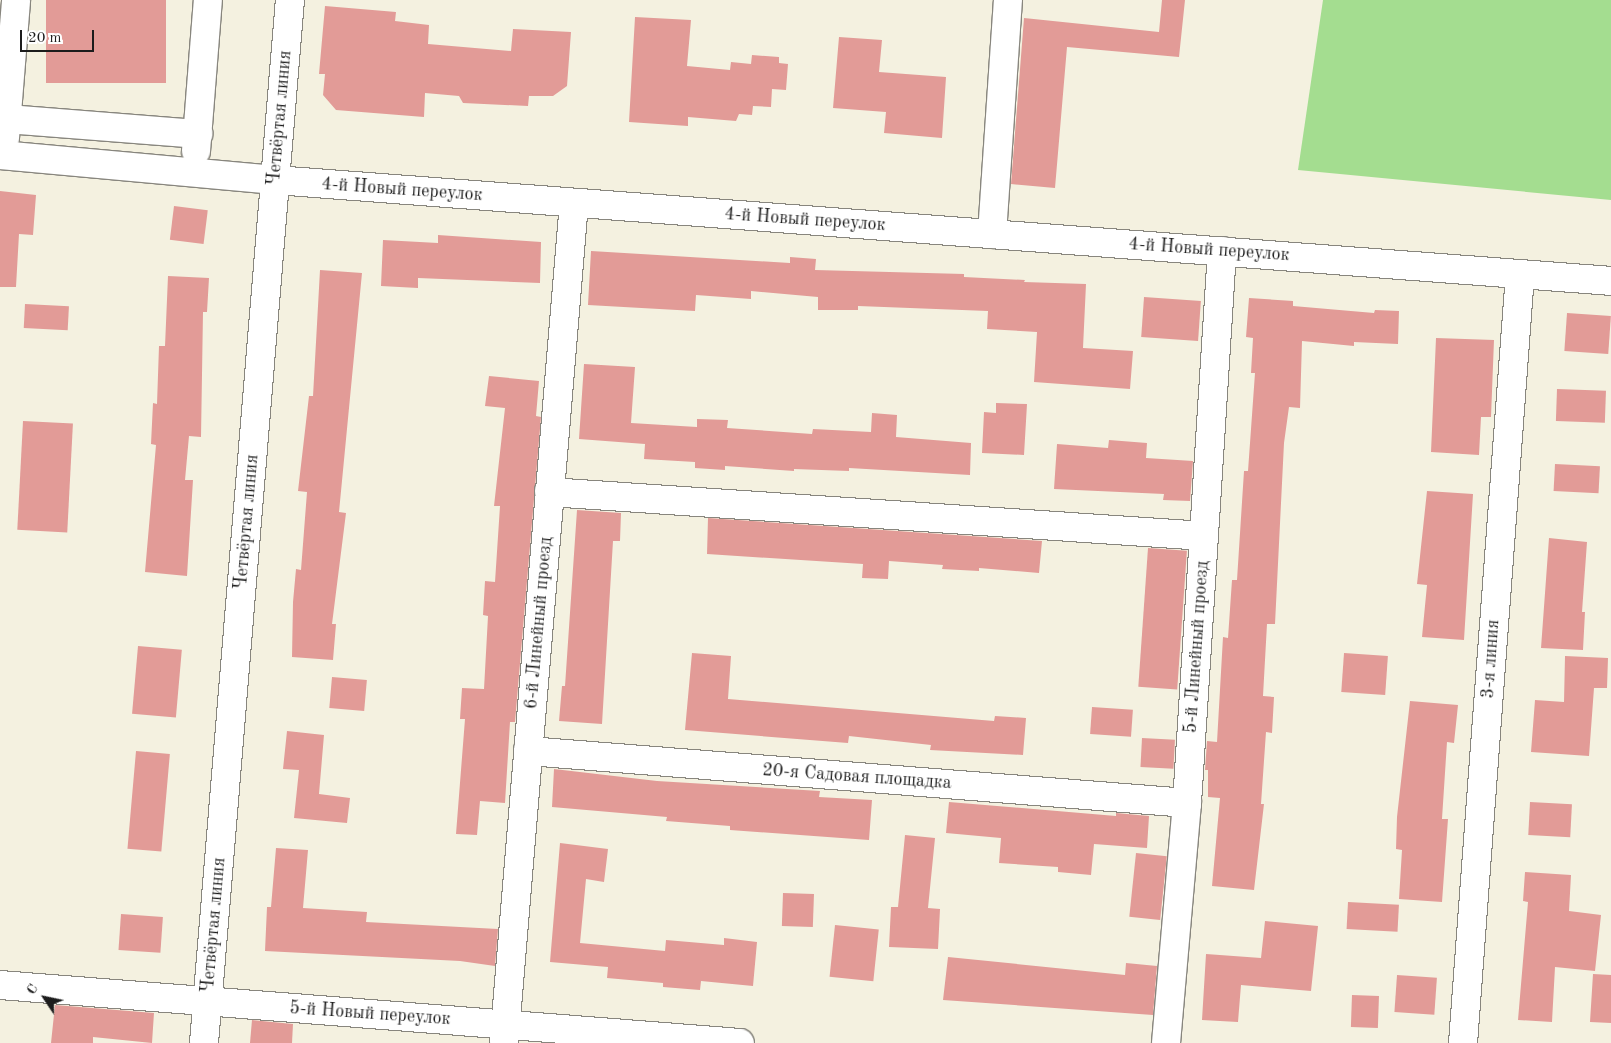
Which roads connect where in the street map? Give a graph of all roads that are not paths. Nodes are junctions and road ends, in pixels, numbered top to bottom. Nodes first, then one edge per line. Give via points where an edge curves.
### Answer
1 (16, 0) edge
2 (208, 0) edge
3 (290, 0) edge
4 (1008, 0) edge
5 (7, 119) junction
6 (198, 134) junction
7 (2, 156) edge
8 (195, 173) junction
9 (275, 180) junction
10 (574, 203) junction
11 (992, 234) junction
12 (1222, 250) junction
13 (1520, 275) junction
14 (1611, 282) edge
15 (550, 492) junction
16 (1204, 536) junction
17 (528, 752) junction
18 (1186, 803) junction
19 (0, 985) edge
20 (208, 1002) junction
21 (505, 1034) edge
22 (204, 1043) edge
23 (740, 1043) edge
24 (1166, 1043) edge
25 (1463, 1043) edge

1 - 5 street
2 - 6 street
3 - 9 street, Четвёртая линия
4 - 11 street
5 - 6 street
5 - 7 street
6 - 8 street
7 - 8 street, 4-й Новый переулок
8 - 9 street, 4-й Новый переулок
9 - 10 street, 4-й Новый переулок
9 - 20 street, Четвёртая линия
10 - 11 street, 4-й Новый переулок
10 - 15 street, 6-й Линейный проезд
11 - 12 street, 4-й Новый переулок
12 - 13 street, 4-й Новый переулок
12 - 16 street, 5-й Линейный проезд
13 - 14 street, 4-й Новый переулок
13 - 25 street, 3-я линия
15 - 16 street
15 - 17 street, 6-й Линейный проезд
16 - 18 street, 5-й Линейный проезд
17 - 18 street, 20-я Садовая площадка
17 - 21 street, 6-й Линейный проезд
18 - 24 street, 5-й Линейный проезд
19 - 20 street, 5-й Новый переулок
20 - 21 street, 5-й Новый переулок
20 - 22 street, Четвёртая линия
21 - 23 street, 5-й Новый переулок

